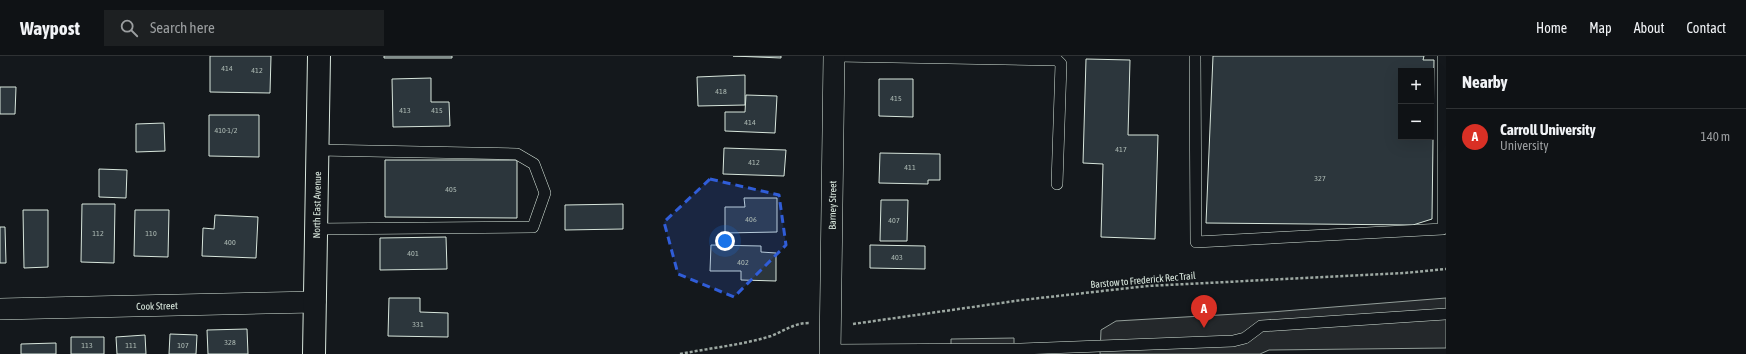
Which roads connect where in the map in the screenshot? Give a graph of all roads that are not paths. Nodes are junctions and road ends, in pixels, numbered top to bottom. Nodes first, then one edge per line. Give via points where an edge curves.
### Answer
1 (319, 56) edge
2 (835, 56) edge
3 (1195, 56) edge
4 (1443, 56) edge
5 (318, 150) junction
6 (1057, 184) dead end
7 (316, 229) junction
8 (315, 302) junction
9 (0, 309) edge
10 (1446, 314) edge
11 (830, 352) edge
12 (314, 354) edge

1 - 5 main road, North East Avenue
2 - 6 lane via 1056,60 1061,64
2 - 11 street, Barney Street
3 - 4 lane via 1196,242 1443,229
5 - 7 main road, North East Avenue
5 - 7 lane via 517,154 534,164 545,193 533,227
7 - 8 main road, North East Avenue
8 - 9 street, Cook Street
8 - 12 main road, North East Avenue
10 - 11 lane via 1261,326 1245,338 1233,341 1021,349

